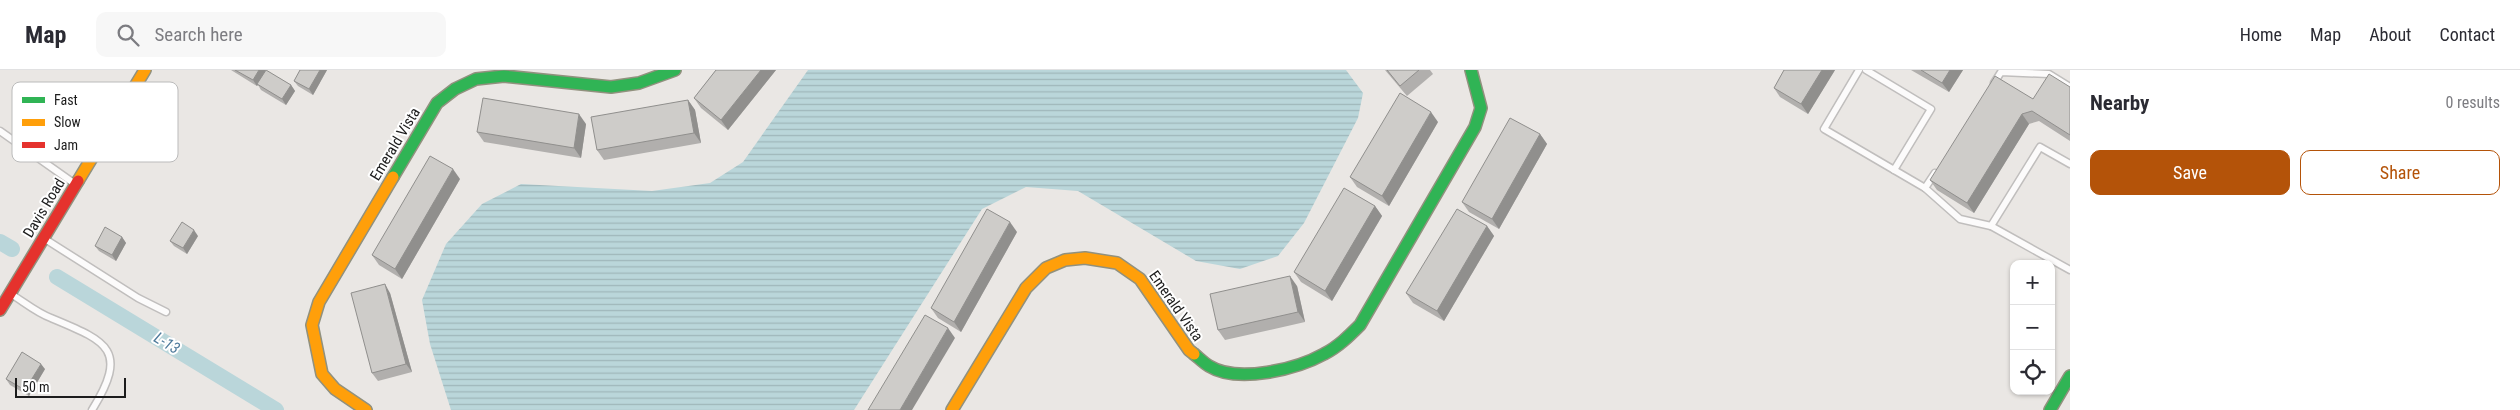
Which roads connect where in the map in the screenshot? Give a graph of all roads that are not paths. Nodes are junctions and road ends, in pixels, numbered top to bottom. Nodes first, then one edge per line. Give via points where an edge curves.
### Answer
1 (145, 70) edge
2 (675, 70) edge
3 (1471, 70) edge
4 (1860, 70) edge
5 (1866, 70) edge
6 (138, 82) edge
7 (2070, 87) edge
8 (1990, 88) edge
9 (0, 131) edge
10 (12, 140) edge
11 (44, 162) edge
12 (90, 162) edge
13 (1942, 163) edge
14 (2070, 164) edge
15 (1894, 170) junction
16 (76, 185) junction
17 (1925, 188) junction
18 (1991, 226) junction
19 (44, 238) junction
20 (2070, 270) edge
21 (10, 294) junction
22 (0, 310) edge
23 (166, 312) dead end
24 (2070, 376) edge
25 (92, 410) edge
26 (366, 410) edge
27 (952, 410) edge
28 (2050, 410) edge

1 - 6 street, Davis Road
2 - 26 street, Emerald Vista via 627,86 602,88 489,76 464,84 437,103 319,302 312,325 322,374 335,389
3 - 27 street, Emerald Vista via 1481,108 1476,126 1360,325 1340,346 1323,357 1267,374 1225,374 1204,365 1186,349 1141,279 1123,265 1099,257 1068,258 1046,268 1027,286
4 - 15 lane via 1824,129
5 - 15 lane via 1931,109
7 - 8 lane via 2049,74 2001,72
9 - 10 lane
11 - 16 lane
12 - 16 street, Davis Road
13 - 17 lane
14 - 18 lane via 2040,147
15 - 17 lane
16 - 19 street, Davis Road
17 - 18 lane via 1960,219
18 - 20 lane
19 - 21 street, Davis Road
19 - 23 lane via 138,298
21 - 22 street, Davis Road
21 - 25 lane via 49,318 87,332 106,346 112,371
24 - 28 street

